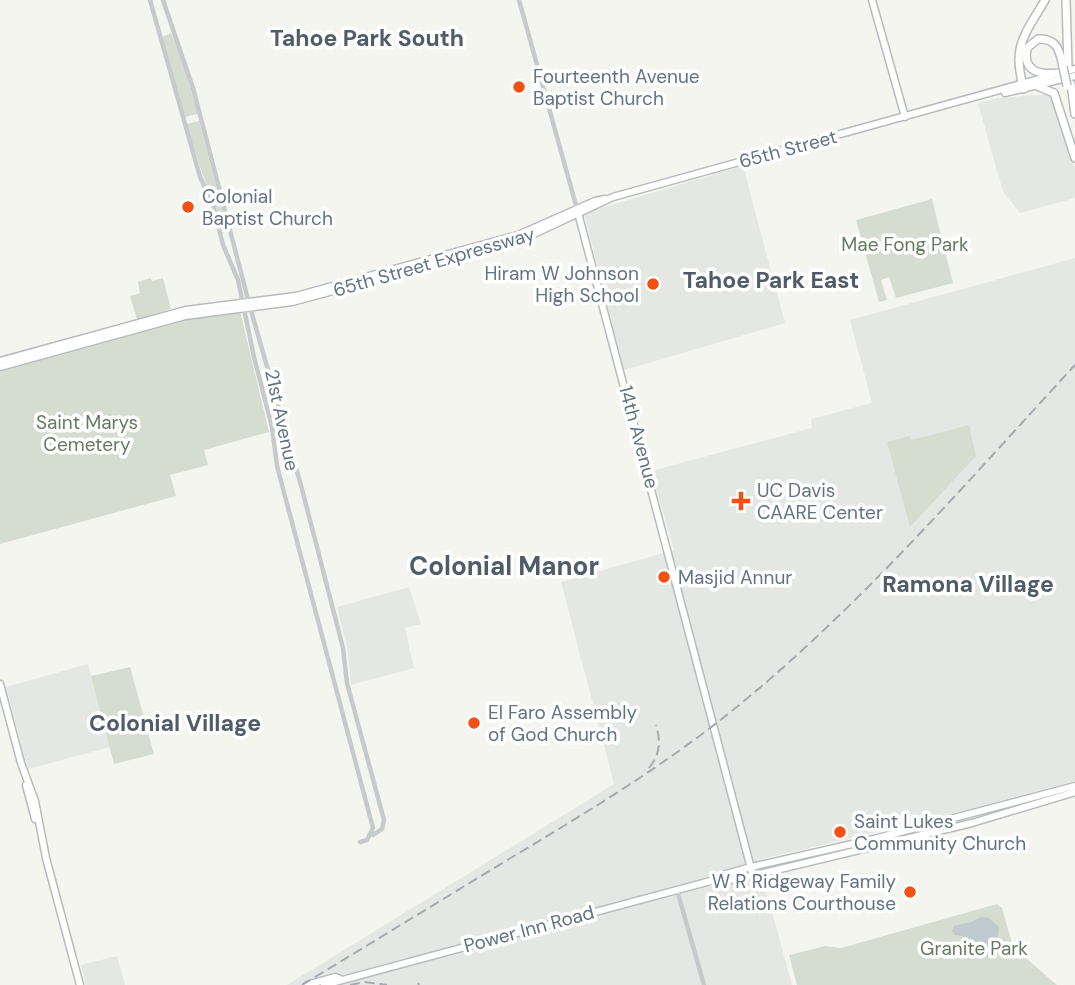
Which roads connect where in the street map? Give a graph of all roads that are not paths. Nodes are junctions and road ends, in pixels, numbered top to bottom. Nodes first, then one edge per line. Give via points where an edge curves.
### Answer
1 (150, 0) edge
2 (163, 0) edge
3 (519, 0) edge
4 (872, 0) edge
5 (1045, 0) edge
6 (1066, 0) edge
7 (1066, 69) edge
8 (1075, 76) edge
9 (1023, 86) junction
10 (1037, 86) junction
11 (1074, 111) edge
12 (905, 117) junction
13 (1075, 158) edge
14 (578, 211) junction
15 (246, 305) junction
16 (0, 361) edge
17 (0, 367) edge
18 (0, 684) edge
19 (1075, 786) edge
20 (1075, 792) edge
21 (371, 820) junction
22 (384, 826) junction
23 (367, 840) junction
24 (360, 842) dead end
25 (751, 867) junction
26 (753, 876) junction
27 (718, 879) junction
28 (677, 890) junction
29 (340, 979) junction
30 (80, 985) edge
31 (307, 985) edge
32 (324, 985) edge
33 (704, 985) edge

1 - 15 street, 21st Avenue via 200,177
2 - 15 street, 21st Avenue via 193,88
3 - 14 street, 14th Avenue
4 - 12 main road
5 - 9 highway via 1019,49
6 - 7 highway
7 - 7 highway via 1033,71 1026,59 1027,48 1038,39 1051,41
7 - 9 main road, 65th Street
7 - 11 highway, bridge
8 - 10 main road, 65th Street
9 - 10 main road, 65th Street
9 - 12 main road, 65th Street
10 - 13 highway via 1054,93
12 - 14 main road, 65th Street via 598,200
14 - 15 main road, 65th Street Expressway via 519,240 292,302
14 - 25 main road, 14th Avenue
15 - 16 main road, 65th Street Expressway via 186,310
15 - 17 main road, 65th Street Expressway via 184,316
15 - 21 street, 21st Avenue via 277,466
15 - 22 street, 21st Avenue via 304,499
18 - 30 main road via 35,801
19 - 25 main road, Power Inn Road
20 - 26 main road, Power Inn Road via 987,819
21 - 22 street via 377,828
21 - 23 street, 21st Avenue via 373,831
22 - 23 street
23 - 24 street
25 - 26 main road, 14th Avenue
25 - 27 main road, Power Inn Road
26 - 27 main road, Power Inn Road
27 - 28 main road, Power Inn Road
28 - 29 main road, Power Inn Road
28 - 33 street
29 - 31 main road, Power Inn Road
29 - 32 main road, Power Inn Road

